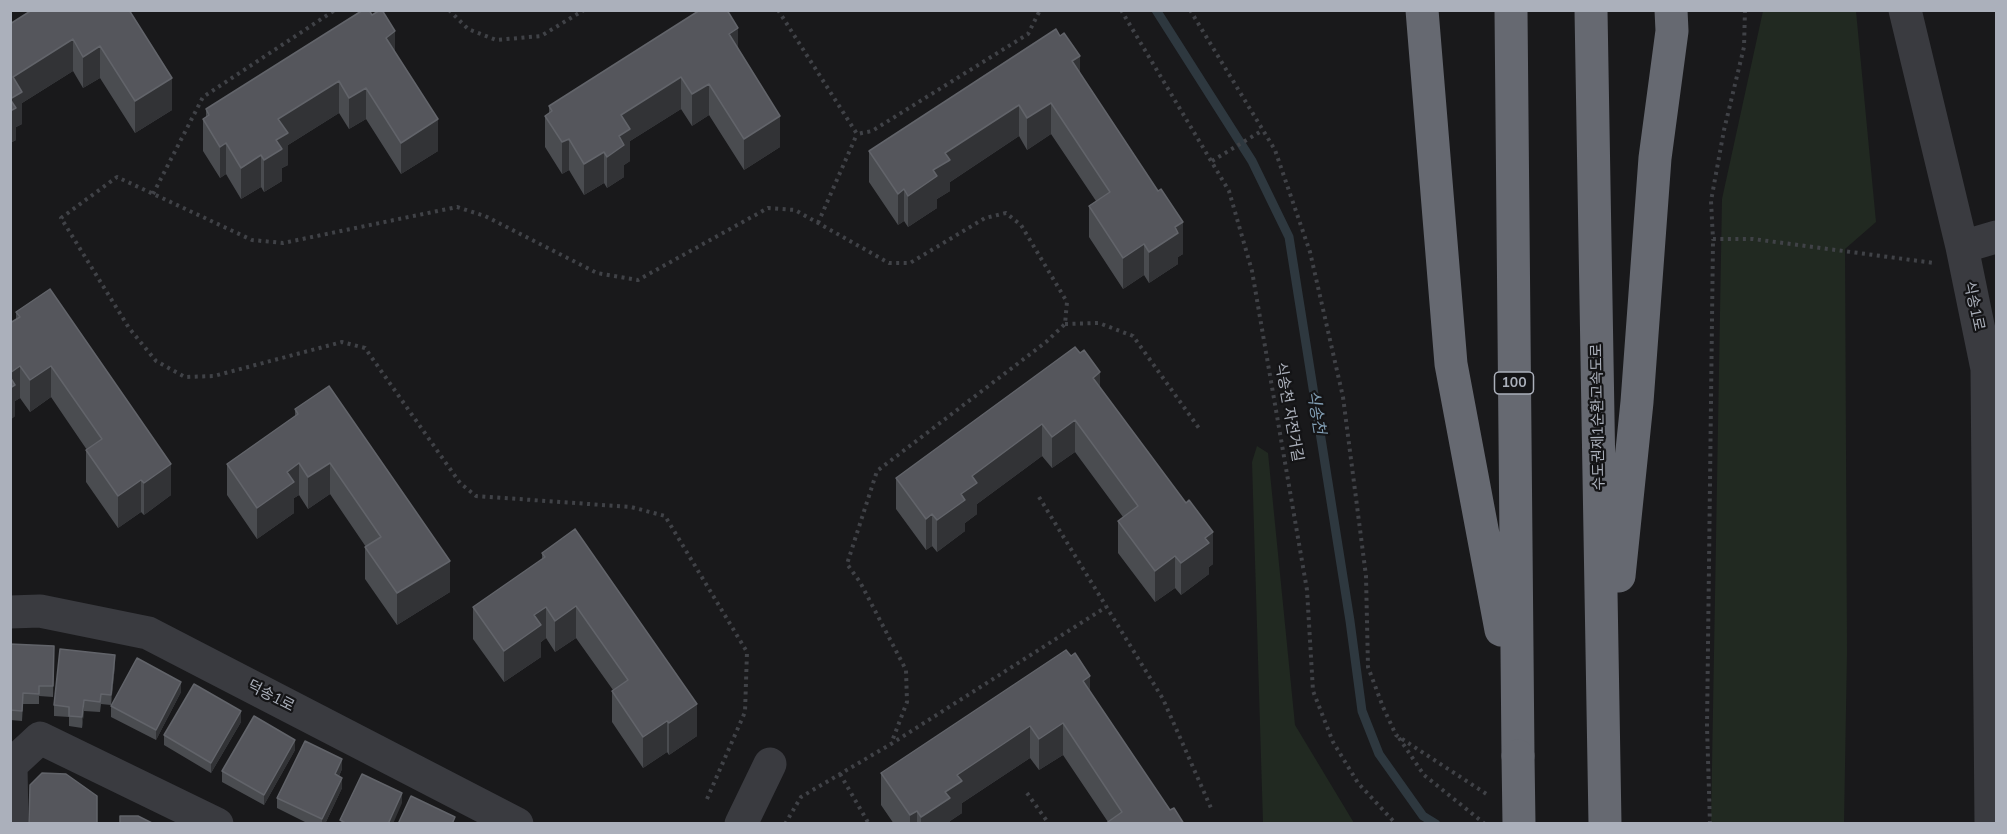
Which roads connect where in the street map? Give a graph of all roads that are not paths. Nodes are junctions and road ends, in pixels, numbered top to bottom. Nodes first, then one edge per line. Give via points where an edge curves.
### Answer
1 (1422, 10) edge
2 (1511, 10) edge
3 (1591, 10) edge
4 (1671, 10) edge
5 (1905, 10) edge
6 (1996, 237) edge
7 (1951, 255) junction
8 (10, 612) edge
9 (1517, 716) junction
10 (1605, 721) junction
11 (770, 764) dead end
12 (213, 822) edge
13 (12, 824) edge
14 (517, 824) edge
15 (741, 824) edge
16 (1519, 824) edge
17 (1605, 824) edge
18 (1991, 824) edge

1 - 9 highway via 1451,364
2 - 9 highway, 100
3 - 10 highway, 수도권제1순환고속도로
4 - 10 highway
5 - 7 street, 식송1로
6 - 7 street
7 - 18 street, 식송1로 via 1987,369
8 - 14 street, 덕송1로 via 40,611 148,633
9 - 16 highway, 100, bridge
10 - 17 highway, 수도권제1순환고속도로
11 - 15 street
12 - 13 street via 40,738 11,765

